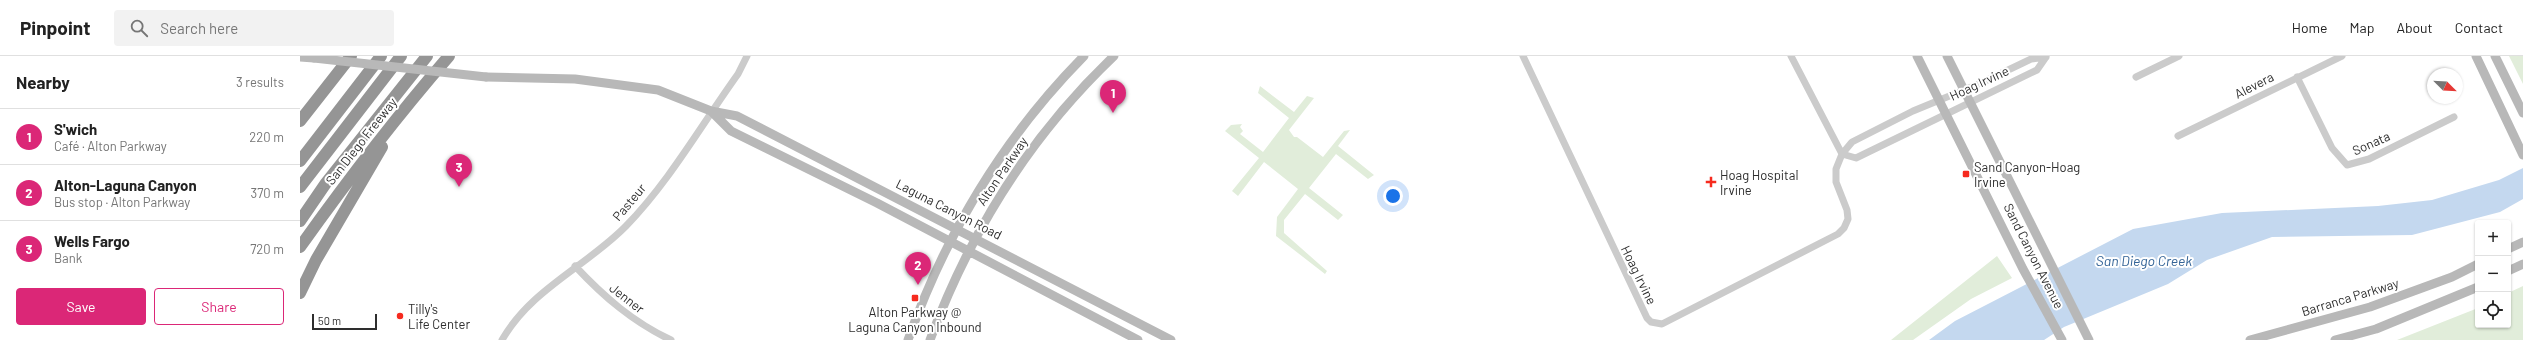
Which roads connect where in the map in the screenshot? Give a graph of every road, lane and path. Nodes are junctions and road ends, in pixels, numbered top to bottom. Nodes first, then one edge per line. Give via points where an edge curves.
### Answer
1 (350, 56) edge
2 (381, 56) edge
3 (401, 56) edge
4 (427, 56) edge
5 (449, 56) edge
6 (747, 56) edge
7 (1084, 56) edge
8 (1114, 56) edge
9 (1523, 56) edge
10 (1791, 56) edge
11 (1917, 56) edge
12 (1947, 56) edge
13 (2179, 56) edge
14 (2342, 56) edge
15 (2476, 56) edge
16 (2494, 56) edge
17 (300, 57) edge
18 (311, 57) edge
19 (2136, 77) dead end
20 (2297, 77) junction
21 (1964, 90) junction
22 (1940, 100) junction
23 (1970, 102) junction
24 (406, 106) junction
25 (711, 111) junction
26 (1946, 112) junction
27 (2523, 113) edge
28 (2454, 117) dead end
29 (300, 121) edge
30 (2178, 136) dead end
31 (1842, 154) junction
32 (2523, 155) edge
33 (300, 161) edge
34 (300, 187) edge
35 (300, 221) edge
36 (957, 228) junction
37 (976, 238) junction
38 (950, 241) junction
39 (2523, 242) edge
40 (300, 247) edge
41 (2511, 248) edge
42 (969, 251) junction
43 (2523, 264) edge
44 (575, 266) junction
45 (2475, 266) edge
46 (2511, 270) edge
47 (2475, 288) edge
48 (300, 293) edge
49 (502, 340) edge
50 (671, 340) edge
51 (908, 340) edge
52 (930, 340) edge
53 (1138, 340) edge
54 (1171, 340) edge
55 (2062, 340) edge
56 (2089, 340) edge
57 (2250, 340) edge
58 (2335, 340) edge

1 - 29 highway
2 - 33 highway
3 - 34 highway, San Diego Freeway
4 - 35 highway via 326,183
5 - 24 highway, San Diego Freeway
6 - 25 street, Pasteur via 738,74
7 - 36 main road, Alton Parkway via 1042,100 1014,136
8 - 37 main road, Alton Parkway via 1070,101 1036,143 998,199
9 - 31 street, Hoag Irvine via 1647,318 1656,324 1667,323 1838,234 1848,219 1836,182 1836,169
10 - 31 street
11 - 22 main road, Sand Canyon Avenue
12 - 21 main road, Sand Canyon Avenue
13 - 19 street
14 - 20 street, Alevera
15 - 32 main road
16 - 27 main road
17 - 18 main road, Laguna Canyon Road
18 - 25 main road, Laguna Canyon Road, bridge via 486,77 574,79 658,90
20 - 28 street, Sonata via 2332,148 2347,166 2375,156
20 - 30 street, Alevera
21 - 22 street, Hoag Irvine
21 - 23 main road, Sand Canyon Avenue
21 - 23 street, Hoag Irvine via 2031,59 2046,57 2037,70
22 - 26 main road, Sand Canyon Avenue
22 - 31 street, Hoag Irvine via 1913,110 1852,142
23 - 26 street, Hoag Irvine
23 - 56 main road, Sand Canyon Avenue
24 - 40 highway, San Diego Freeway
24 - 48 highway via 316,260
25 - 36 main road, Laguna Canyon Road via 737,116
25 - 38 main road, Laguna Canyon Road via 731,131
25 - 44 street, Pasteur via 637,214 604,246
26 - 31 street, Hoag Irvine via 1856,158
26 - 55 main road, Sand Canyon Avenue via 2023,269
36 - 37 main road, Laguna Canyon Road
36 - 38 main road, Alton Parkway
37 - 42 main road, Alton Parkway
37 - 54 main road, Laguna Canyon Road
38 - 42 main road, Laguna Canyon Road
38 - 51 main road, Alton Parkway via 929,284
39 - 41 main road
42 - 52 main road, Alton Parkway
42 - 53 main road, Laguna Canyon Road
43 - 46 main road
44 - 49 street, Pasteur via 526,308
44 - 50 street, Jenner via 617,308
45 - 57 main road, Barranca Parkway via 2452,277 2370,307
47 - 58 main road via 2376,329

